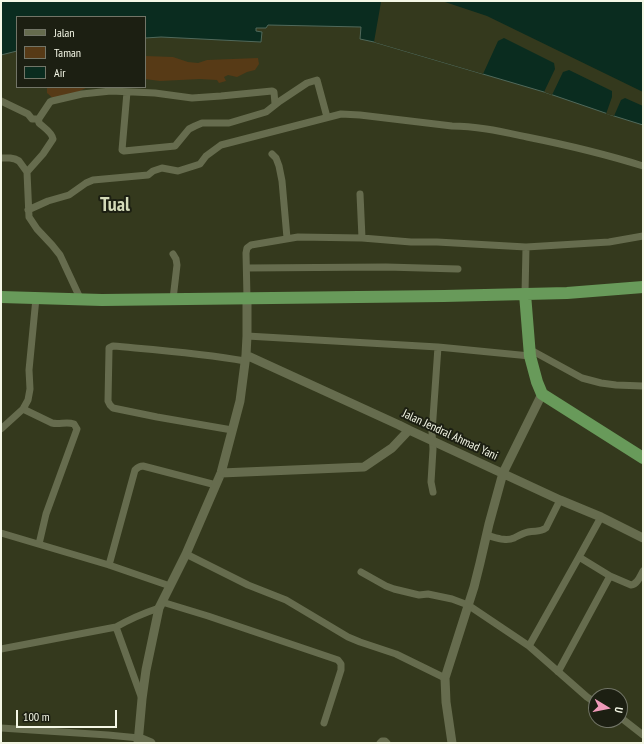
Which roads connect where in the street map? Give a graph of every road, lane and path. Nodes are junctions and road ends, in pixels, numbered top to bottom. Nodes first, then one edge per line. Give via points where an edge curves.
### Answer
1 (127, 92) junction
2 (1, 101) edge
3 (275, 104) junction
4 (327, 117) junction
5 (39, 119) junction
6 (272, 154) dead end
7 (1, 158) edge
8 (643, 166) edge
9 (27, 172) junction
10 (360, 194) dead end
11 (28, 210) junction
12 (643, 236) edge
13 (287, 238) junction
14 (362, 238) junction
15 (526, 247) junction
16 (173, 254) dead end
17 (247, 268) junction
18 (458, 269) dead end
19 (643, 287) edge
20 (525, 294) junction
21 (1, 297) edge
22 (36, 298) junction
23 (80, 298) junction
24 (247, 298) junction
25 (173, 299) junction
26 (247, 336) junction
27 (438, 347) junction
28 (529, 353) junction
29 (245, 358) junction
30 (643, 386) edge
31 (542, 394) junction
32 (23, 409) junction
33 (1, 429) edge
34 (232, 430) junction
35 (409, 430) junction
36 (432, 441) junction
37 (643, 458) edge
38 (221, 473) junction
39 (503, 473) junction
40 (216, 485) junction
41 (433, 492) dead end
42 (560, 500) junction
43 (601, 518) junction
44 (1, 533) edge
45 (486, 535) junction
46 (643, 538) edge
47 (39, 544) junction
48 (186, 554) junction
49 (580, 557) junction
50 (110, 565) junction
51 (643, 571) edge
52 (361, 572) dead end
53 (610, 576) junction
54 (170, 586) junction
55 (161, 605) junction
56 (468, 605) junction
57 (116, 627) junction
58 (529, 646) junction
59 (1, 649) edge
60 (558, 672) junction
61 (445, 678) junction
62 (588, 698) edge
63 (142, 699) junction
64 (324, 723) dead end
65 (628, 723) edge
66 (1, 728) edge
67 (643, 735) edge
68 (138, 740) edge
69 (151, 743) edge
70 (380, 743) edge
71 (386, 743) edge
72 (452, 743) edge

1 - 3 street via 202,98 272,91
1 - 3 street via 122,150 124,152 175,146 189,129 202,123 237,121 266,112
1 - 5 street via 82,94 50,102
2 - 5 street via 28,114 32,119
3 - 4 street via 317,80
4 - 8 street via 347,114 509,133 563,144
4 - 11 street via 221,146 206,156 200,164 178,171 162,168 148,175 93,180 69,195
5 - 9 street via 39,123 53,139
6 - 13 street via 279,166 282,181
7 - 9 street via 15,159
9 - 11 street
10 - 14 street
11 - 23 street via 30,220 60,256
12 - 15 street via 609,242
13 - 14 street
13 - 17 street via 249,246 246,250
14 - 15 street
15 - 20 street
16 - 25 street via 177,265
17 - 18 street
17 - 24 street
19 - 20 highway
20 - 24 highway
20 - 28 highway
21 - 22 highway
22 - 23 highway
22 - 32 street via 28,370 29,395
23 - 25 highway
24 - 25 highway
24 - 26 street
26 - 27 street
26 - 29 street
27 - 28 street
27 - 36 street
28 - 30 street via 582,378 616,385
28 - 31 highway
29 - 34 street via 240,401
29 - 34 street via 113,346 109,350 108,401 111,407
29 - 35 street, Jalan Jendral Ahmad Yani
31 - 37 highway
31 - 39 street
32 - 33 street
32 - 47 street via 52,423 74,424 77,429 46,514
34 - 38 street
35 - 36 street, Jalan Jendral Ahmad Yani
35 - 38 street via 392,448 364,467
36 - 39 street, Jalan Jendral Ahmad Yani
36 - 41 street
38 - 40 street
39 - 42 street, Jalan Jendral Ahmad Yani
39 - 45 street
40 - 48 street
40 - 50 street via 143,466 137,468
42 - 43 street, Jalan Jendral Ahmad Yani
42 - 45 street via 546,528 542,530 510,539
43 - 46 street, Jalan Jendral Ahmad Yani
43 - 49 street
44 - 47 street
45 - 56 street
47 - 50 street
48 - 54 street
48 - 61 street via 286,600 348,637 396,654
49 - 53 street
49 - 58 street
50 - 54 street
51 - 53 street via 634,585
52 - 56 street via 394,589 419,595 434,595
53 - 60 street
54 - 55 street
55 - 57 street
55 - 63 street via 150,647
55 - 64 street via 208,616 338,660 341,670
56 - 58 street
56 - 61 street
57 - 59 street
57 - 63 street
58 - 60 street
60 - 62 street
61 - 72 street
63 - 68 street
65 - 67 street
66 - 68 street via 108,734
68 - 69 street
70 - 71 street via 382,740

